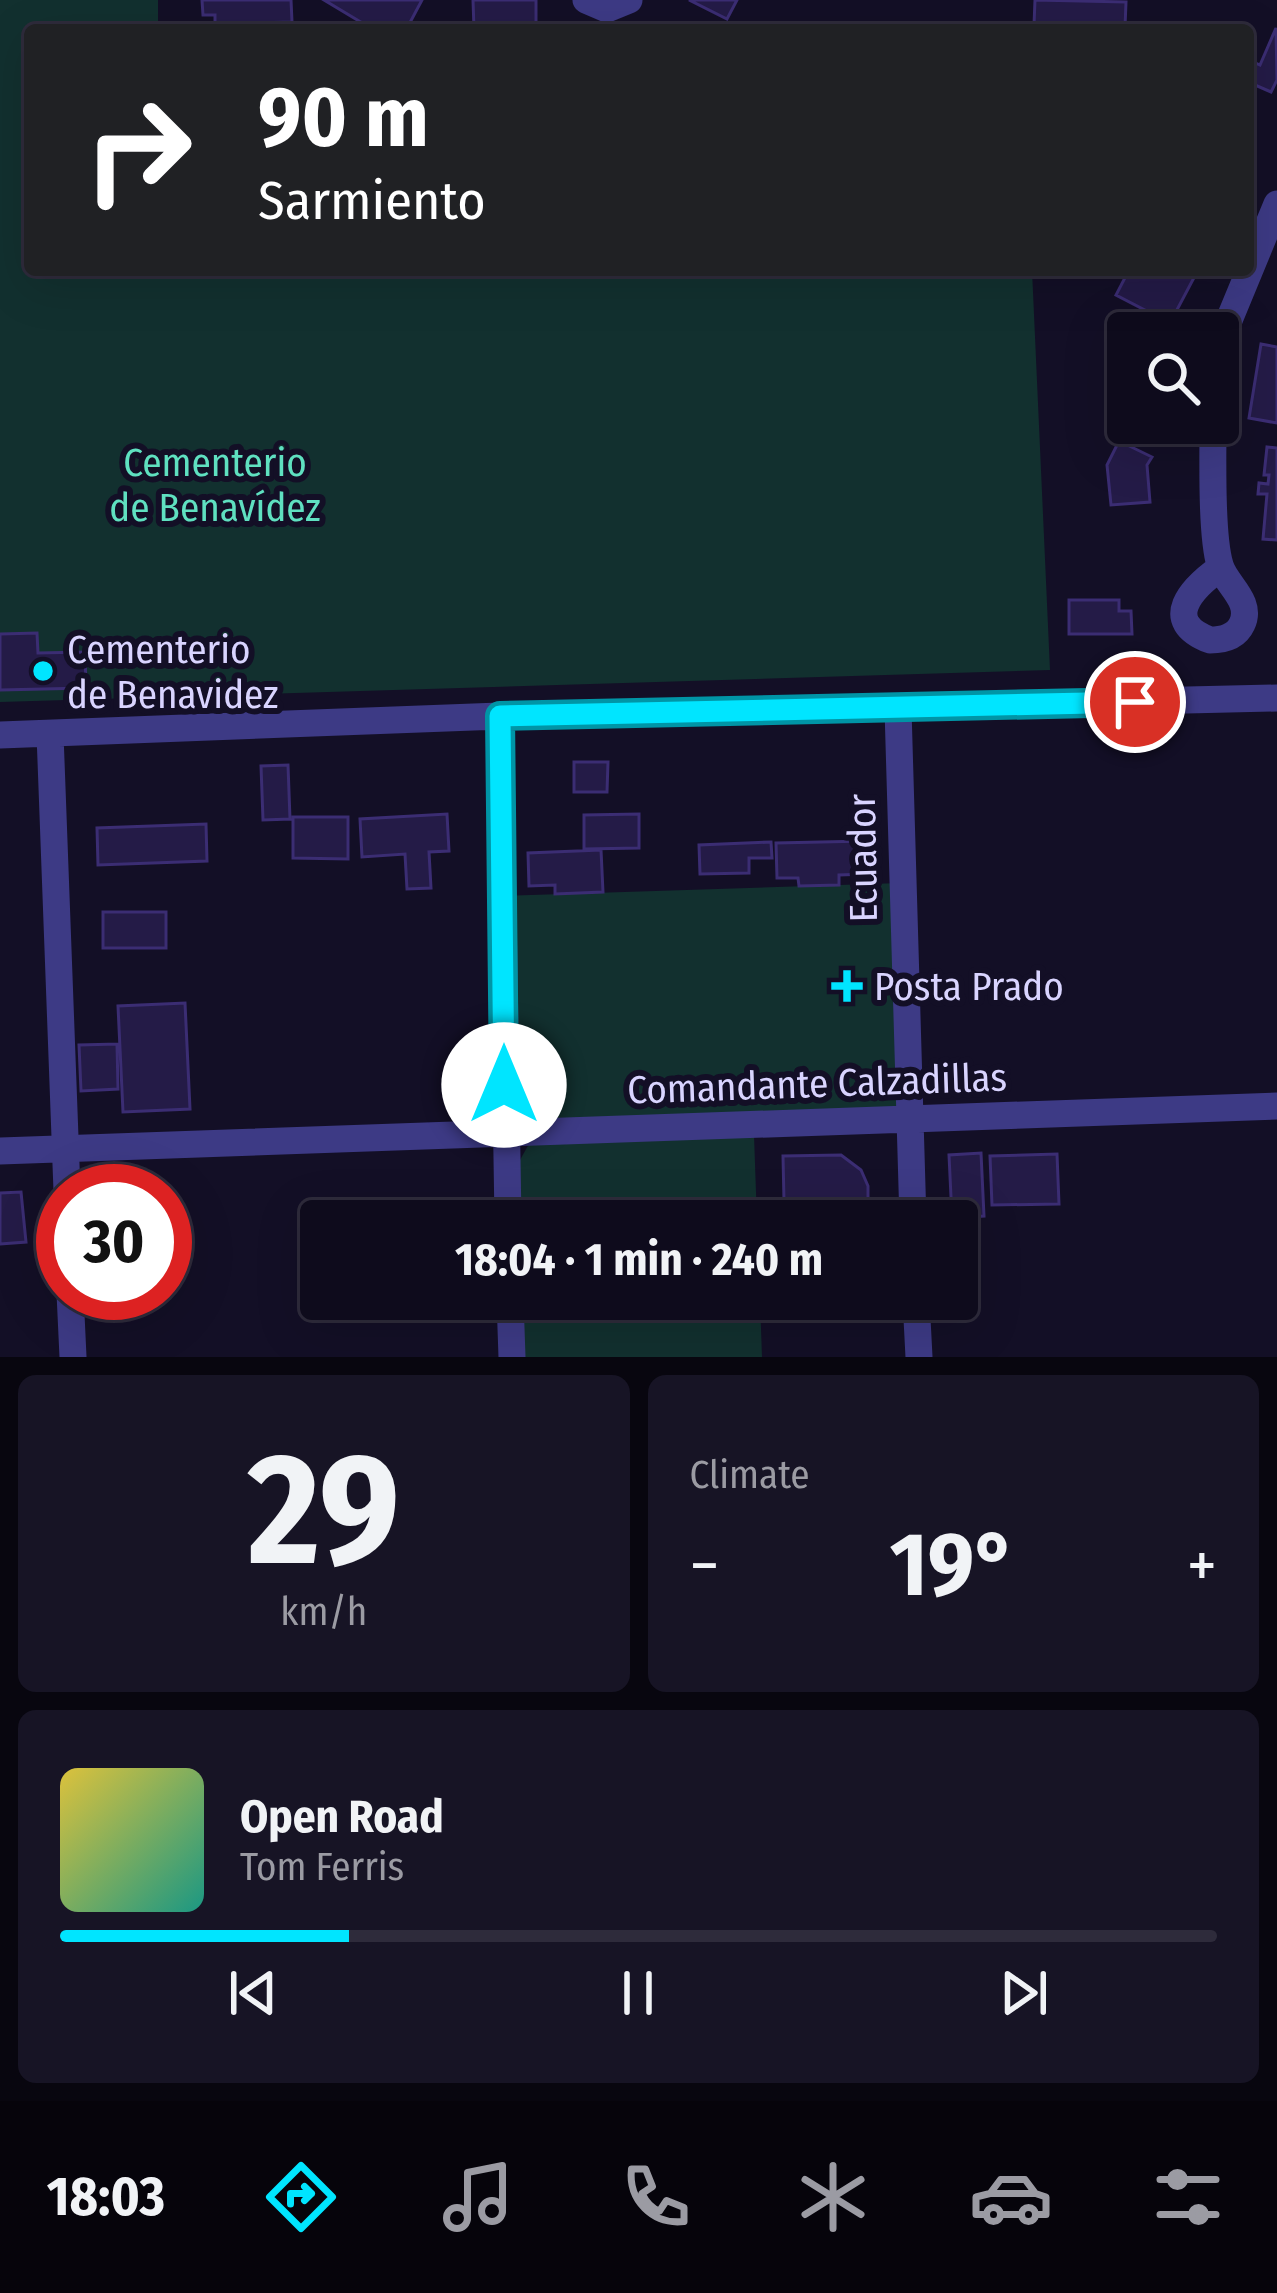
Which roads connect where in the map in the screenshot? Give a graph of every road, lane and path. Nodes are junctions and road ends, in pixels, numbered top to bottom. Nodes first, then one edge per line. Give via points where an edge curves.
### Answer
1 (586, 0) edge
2 (628, 0) edge
3 (1277, 204) edge
4 (1254, 260) edge
5 (1247, 276) edge
6 (1232, 312) edge
7 (1214, 444) edge
8 (1220, 568) dead end
9 (1277, 698) edge
10 (898, 709) junction
11 (500, 716) junction
12 (50, 734) junction
13 (0, 735) edge
14 (1277, 1106) edge
15 (908, 1119) junction
16 (504, 1133) junction
17 (66, 1148) junction
18 (0, 1151) edge
19 (66, 1164) edge
20 (507, 1200) edge
21 (912, 1200) edge
22 (71, 1320) edge
23 (511, 1320) edge
24 (917, 1320) edge
25 (73, 1357) edge
26 (512, 1357) edge
27 (919, 1357) edge

1 - 2 street via 607,9
3 - 4 street
5 - 6 street
7 - 8 street
9 - 10 street
10 - 11 street
10 - 15 street, Ecuador
11 - 12 street
11 - 16 street
12 - 13 street
12 - 17 street
14 - 15 street, Comandante Calzadillas
15 - 16 street, Comandante Calzadillas
15 - 21 street, Ecuador
16 - 17 street, Comandante Calzadillas
16 - 20 street
17 - 18 street, Comandante Calzadillas
17 - 19 street
22 - 25 street
23 - 26 street
24 - 27 street

